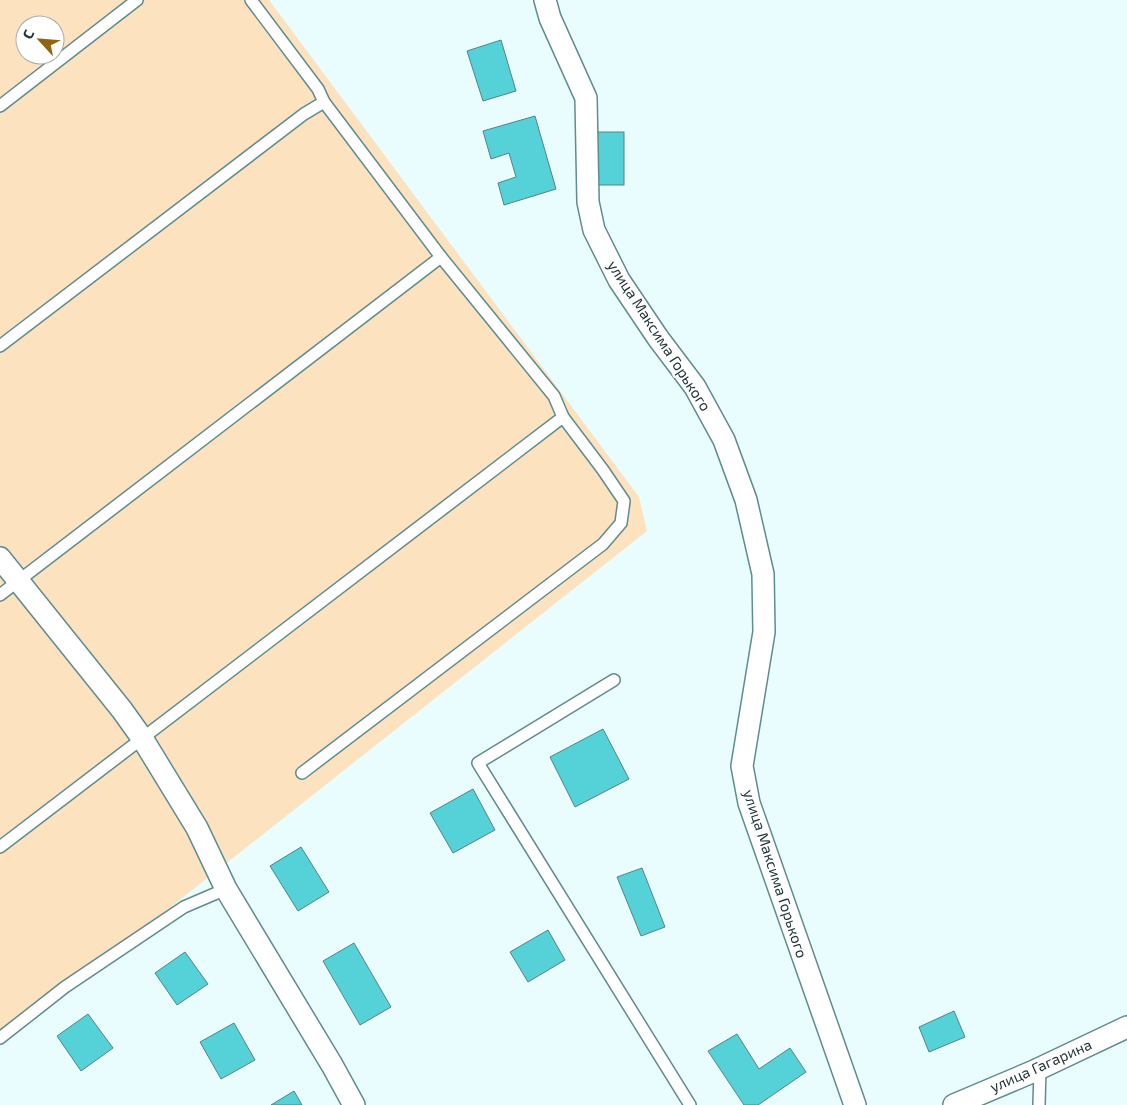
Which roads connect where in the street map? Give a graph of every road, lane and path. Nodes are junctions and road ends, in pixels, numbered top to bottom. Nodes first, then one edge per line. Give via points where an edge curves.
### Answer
1 (137, 0) edge
2 (252, 0) edge
3 (545, 0) edge
4 (324, 102) junction
5 (0, 106) edge
6 (441, 257) junction
7 (0, 346) edge
8 (562, 417) junction
9 (0, 558) edge
10 (18, 581) junction
11 (0, 595) edge
12 (614, 680) dead end
13 (142, 738) junction
14 (302, 774) dead end
15 (0, 847) edge
16 (226, 889) junction
17 (1127, 1027) edge
18 (0, 1038) edge
19 (1040, 1068) junction
20 (354, 1105) edge
21 (690, 1105) edge
22 (855, 1105) edge
23 (954, 1105) edge
24 (1040, 1105) edge

1 - 5 lane
2 - 4 lane via 308,74
3 - 22 street, улица Максима Горького via 586,98 588,202 594,230 619,280 695,388 724,440 746,500 763,574 764,632 742,766 749,803
4 - 6 lane
4 - 7 lane
6 - 8 lane via 554,396
6 - 10 lane
8 - 13 lane
8 - 14 lane via 624,501 621,523 603,544
9 - 10 street
10 - 11 lane
10 - 13 street
12 - 21 lane via 478,763
13 - 15 lane
13 - 16 street via 197,828
16 - 18 lane via 184,907 65,987
16 - 20 street
17 - 19 street, улица Гагарина
19 - 23 street, улица Гагарина
19 - 24 lane

